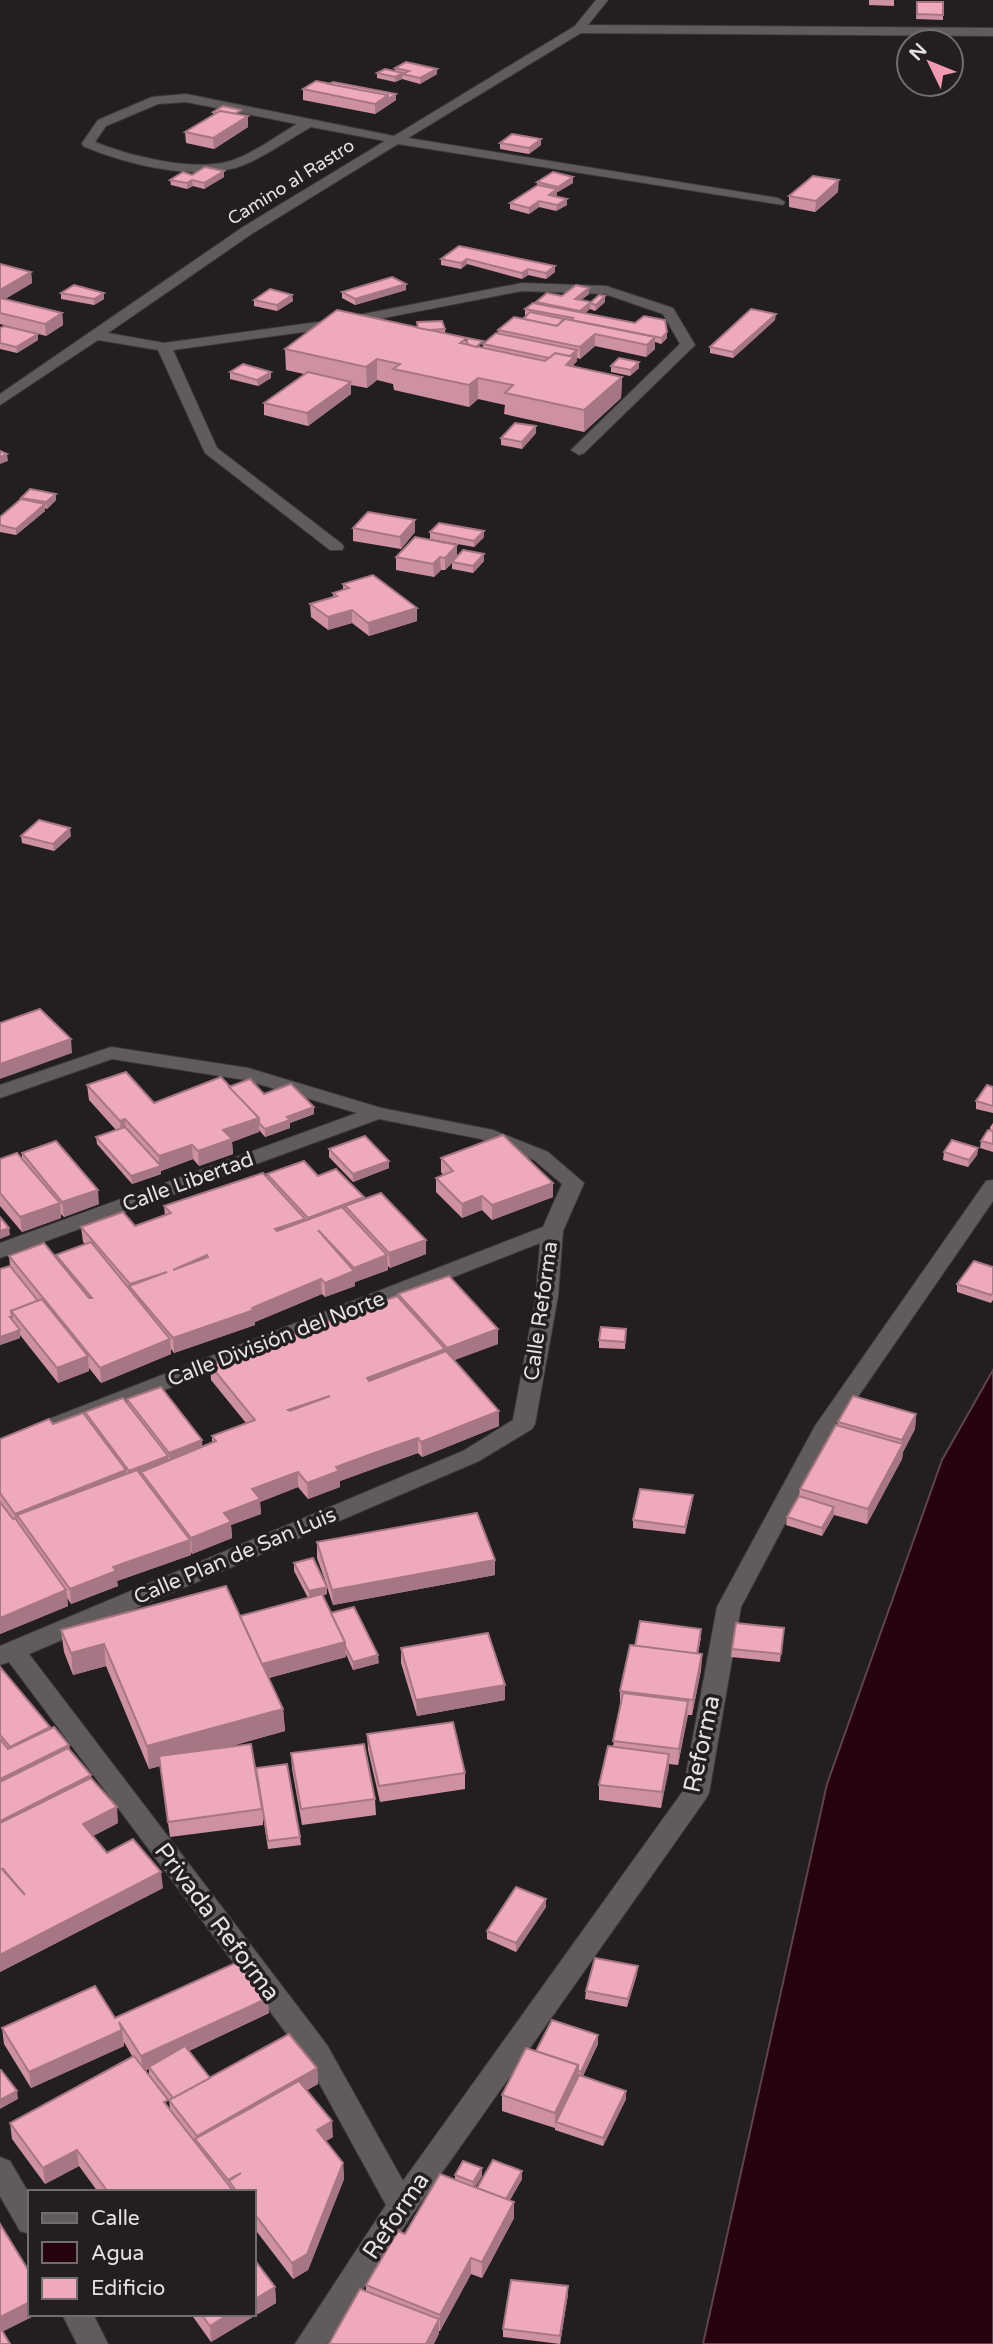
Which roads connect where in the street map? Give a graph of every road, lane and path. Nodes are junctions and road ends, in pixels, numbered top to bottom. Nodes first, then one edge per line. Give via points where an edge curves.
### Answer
1 (602, 0) edge
2 (579, 29) junction
3 (993, 32) edge
4 (312, 121) junction
5 (397, 139) junction
6 (778, 202) dead end
7 (96, 335) junction
8 (164, 347) junction
9 (0, 401) edge
10 (579, 450) dead end
11 (336, 547) dead end
12 (0, 1092) edge
13 (377, 1113) junction
14 (993, 1186) edge
15 (552, 1231) junction
16 (0, 1251) edge
17 (38, 1431) edge
18 (471, 1456) joint
19 (6, 1653) edge
20 (4, 2184) edge
21 (402, 2206) junction
22 (28, 2219) edge
23 (78, 2316) edge
24 (93, 2344) edge
25 (310, 2344) edge

1 - 2 street, Camino al Rastro
2 - 3 street
2 - 5 street, Camino al Rastro
4 - 4 street via 234,164 203,169 118,156 88,142 102,123 156,100 186,98
4 - 5 street
5 - 6 street
5 - 7 street, Camino al Rastro via 248,230
7 - 8 street
7 - 9 street, Camino al Rastro
8 - 10 street via 333,324 522,287 606,290 668,311 688,345
8 - 11 street via 210,450
12 - 13 street via 111,1053 248,1074
13 - 15 street, Calle Reforma via 486,1134 541,1156 573,1183
13 - 16 street, Calle Libertad
14 - 21 street, Reforma via 823,1431 729,1607 696,1793
15 - 17 street, Calle División del Norte
15 - 18 street, Calle Reforma via 547,1296 524,1424
18 - 19 street, Calle Plan de San Luis
19 - 21 street, Privada Reforma via 317,2053
20 - 22 street
21 - 25 street, Reforma
23 - 24 street

